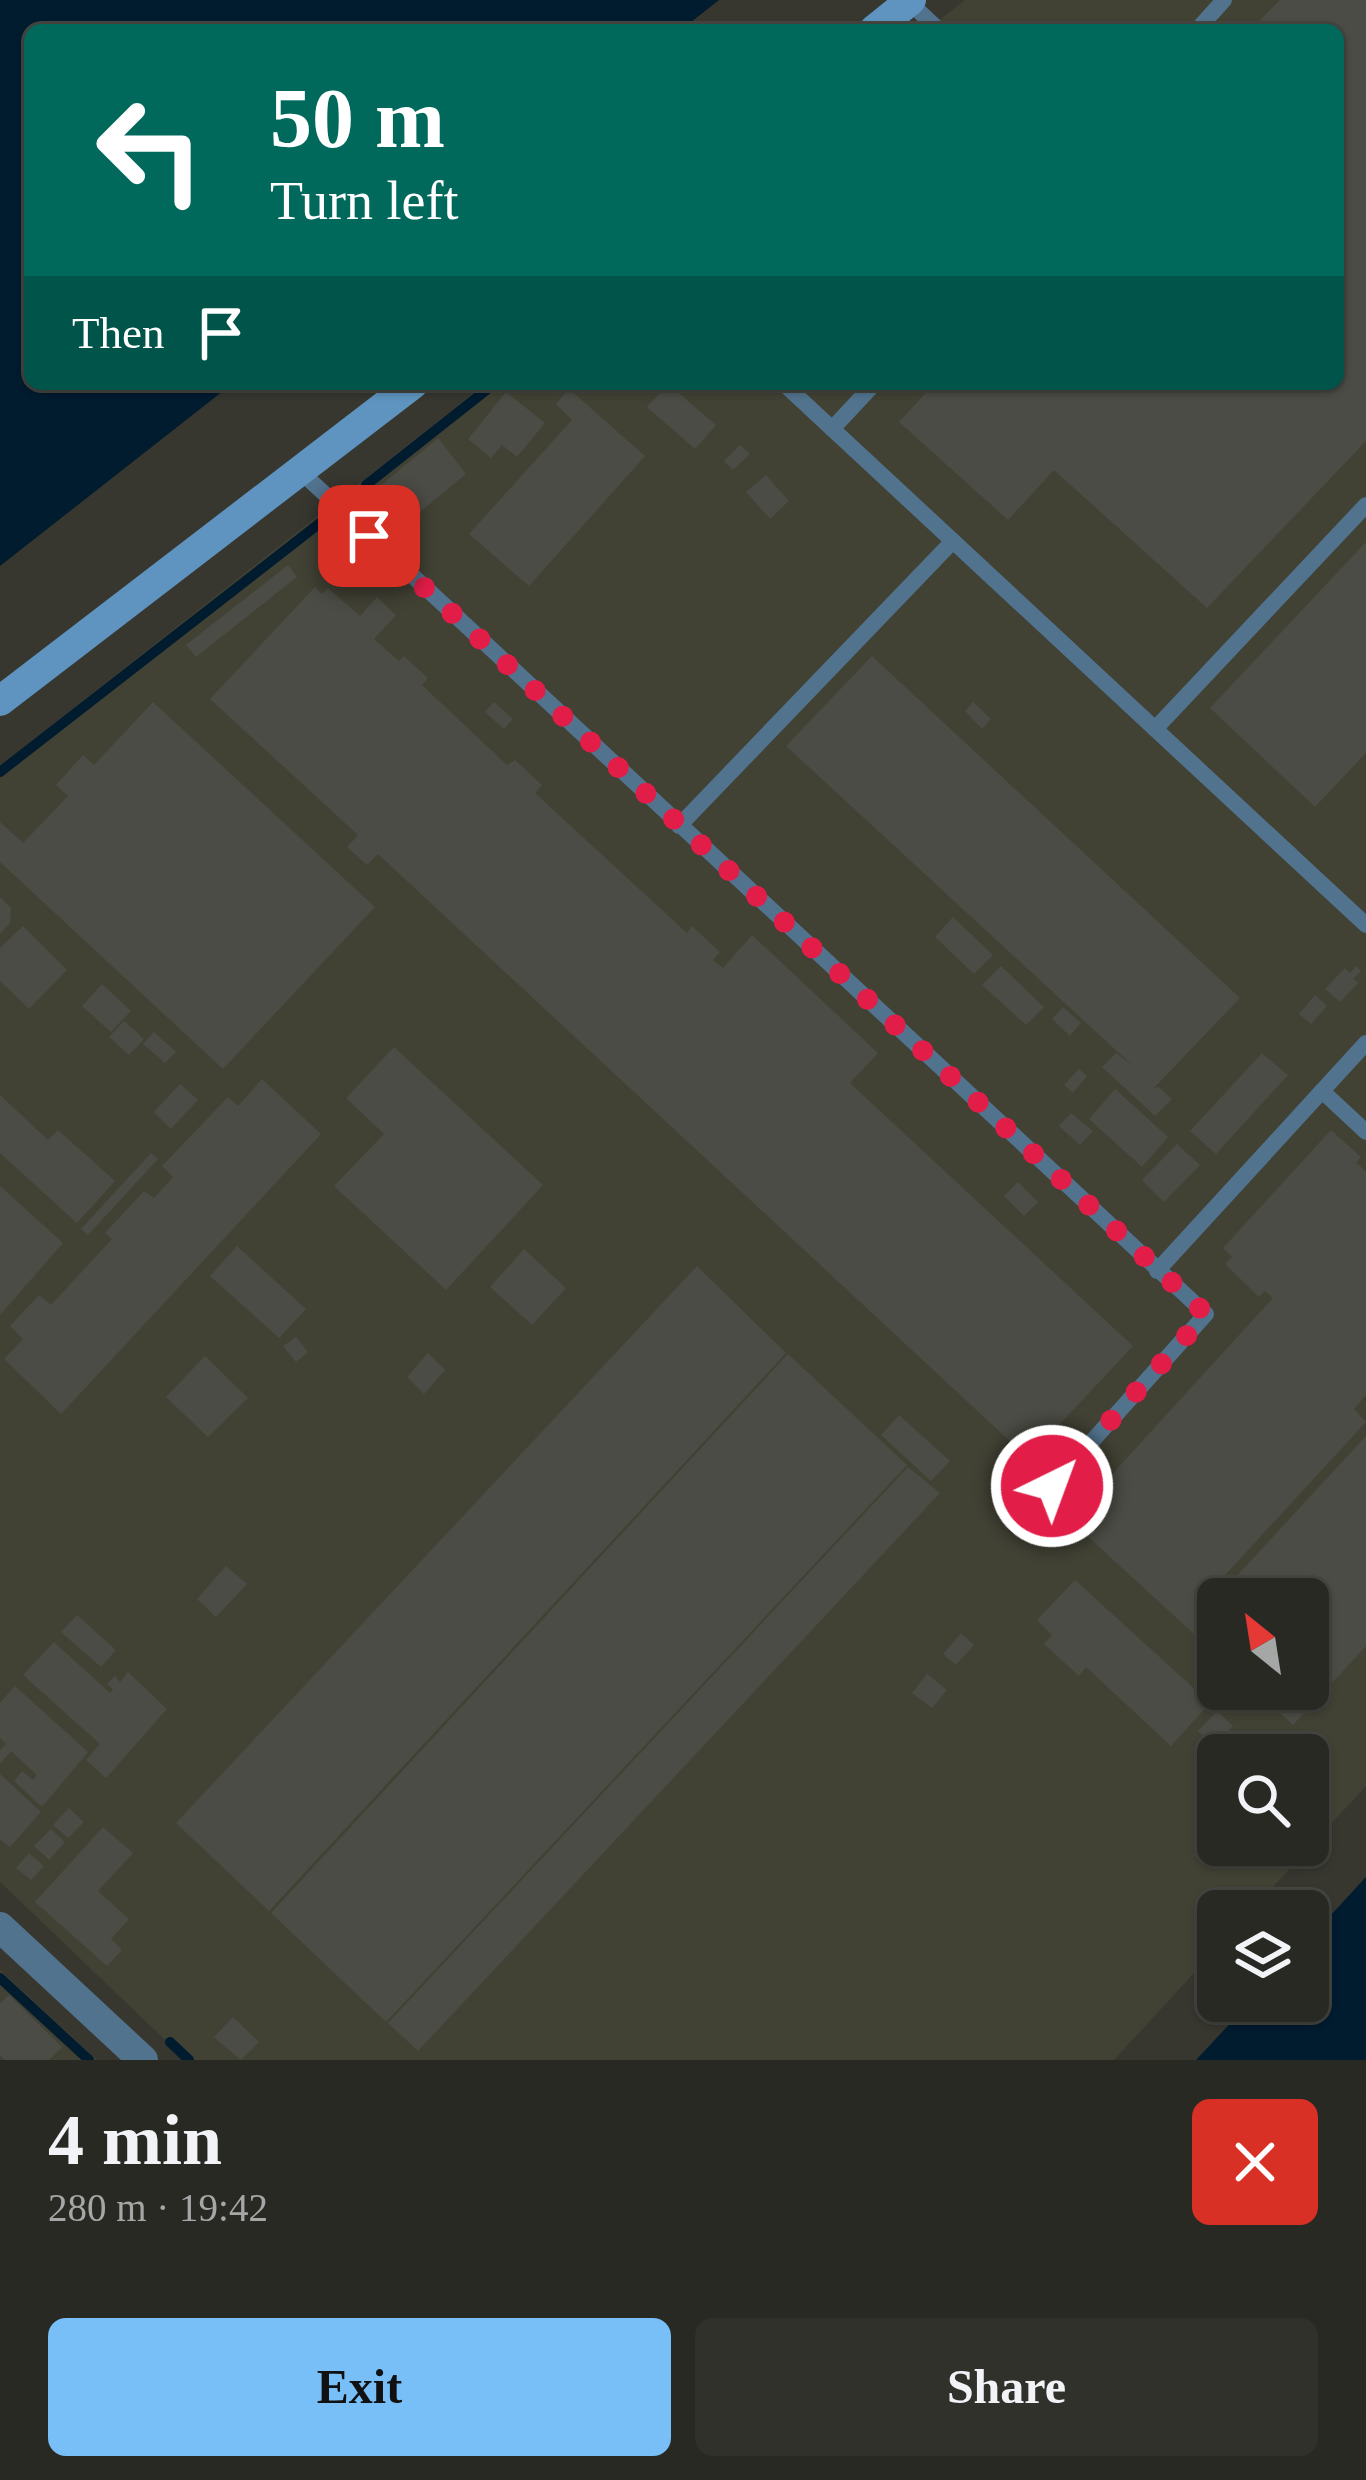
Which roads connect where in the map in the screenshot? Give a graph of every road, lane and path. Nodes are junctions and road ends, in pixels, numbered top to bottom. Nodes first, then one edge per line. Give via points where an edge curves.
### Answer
1 (1224, 0) edge
2 (910, 1) edge
3 (881, 24) edge
4 (933, 24) edge
5 (1202, 24) edge
6 (405, 390) edge
7 (790, 390) edge
8 (868, 390) edge
9 (832, 429) junction
10 (300, 471) junction
11 (1366, 506) edge
12 (952, 541) junction
13 (0, 701) edge
14 (1155, 729) junction
15 (679, 826) junction
16 (1366, 925) edge
17 (1366, 1043) edge
18 (1322, 1091) junction
19 (1366, 1132) edge
20 (1156, 1271) junction
21 (1052, 1486) dead end
22 (0, 1927) edge
23 (143, 2060) edge

1 - 5 lane
2 - 3 street
2 - 4 lane
6 - 10 street
7 - 9 lane
8 - 9 lane
9 - 12 lane
10 - 13 street
10 - 15 lane
11 - 14 lane
12 - 14 lane
12 - 15 lane
14 - 16 lane
15 - 20 lane
17 - 18 lane
18 - 19 lane
18 - 20 lane
20 - 21 lane via 1206,1314
22 - 23 street

